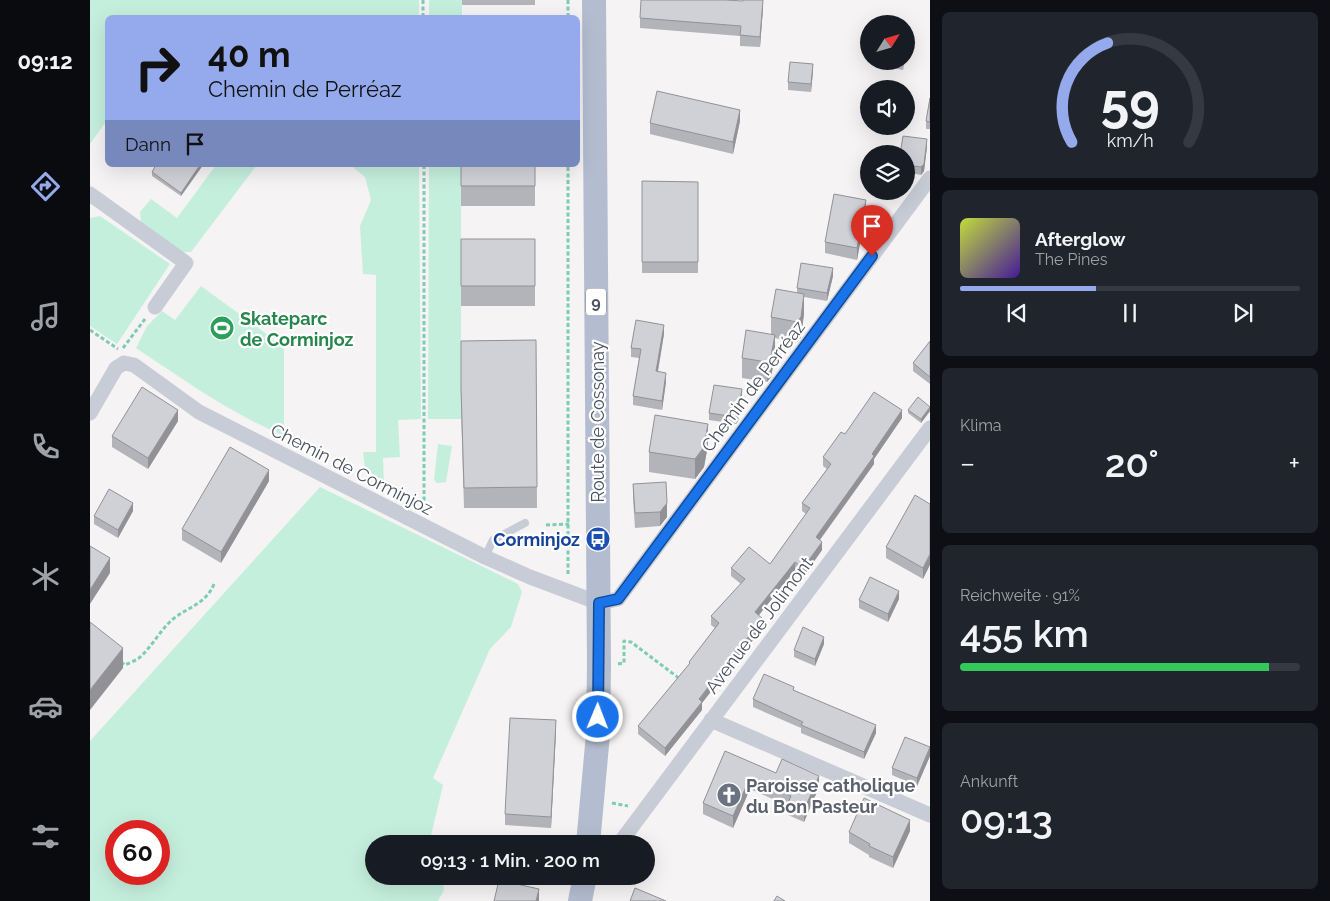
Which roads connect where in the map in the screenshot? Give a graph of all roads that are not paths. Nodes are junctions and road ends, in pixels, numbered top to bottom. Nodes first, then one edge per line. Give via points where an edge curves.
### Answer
1 (594, 0) edge
2 (930, 178) edge
3 (90, 194) edge
4 (155, 306) road end
5 (90, 413) edge
6 (930, 428) edge
7 (525, 523) dead end
8 (485, 557) junction
9 (599, 603) junction
10 (711, 720) junction
11 (930, 815) edge
12 (589, 835) edge
13 (626, 835) edge

1 - 9 main road, Route de Cossonay / 9
2 - 9 street, Chemin de Perréaz via 618,599
3 - 4 street via 186,262
5 - 8 street, Chemin de Corminjoz via 116,368 124,364 134,365 199,412
6 - 10 street, Avenue de Jolimont
7 - 8 lane via 493,540
8 - 9 street, Chemin de Corminjoz
9 - 12 main road, Route de Cossonay / 9 via 598,734
10 - 11 street
10 - 13 street, Avenue de Jolimont

